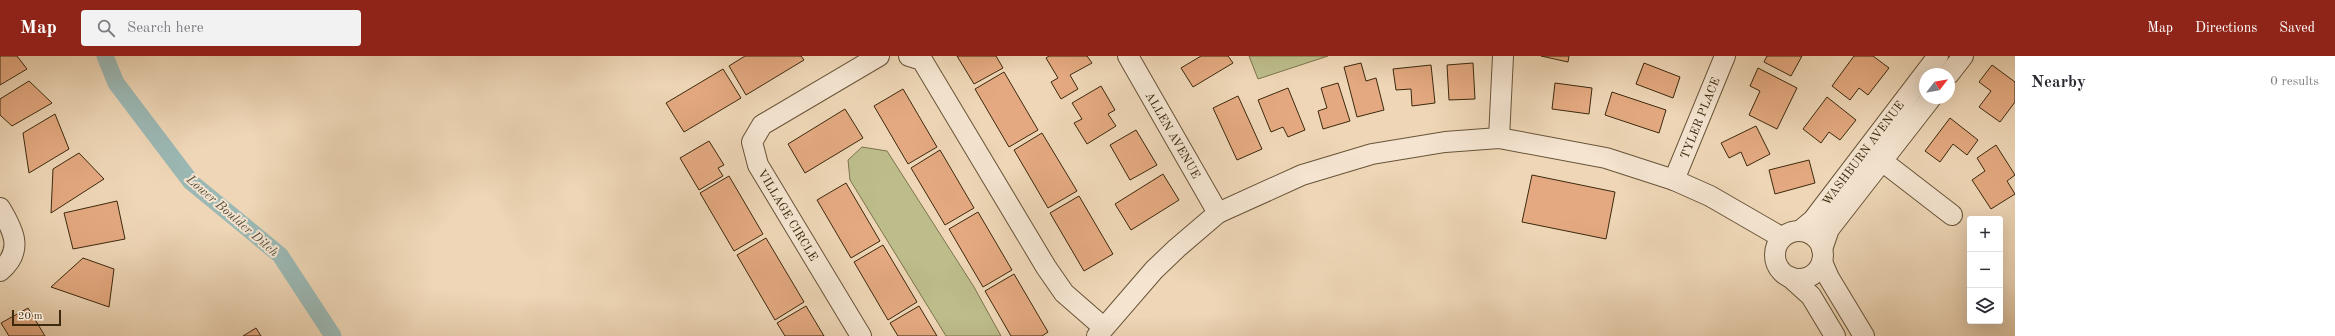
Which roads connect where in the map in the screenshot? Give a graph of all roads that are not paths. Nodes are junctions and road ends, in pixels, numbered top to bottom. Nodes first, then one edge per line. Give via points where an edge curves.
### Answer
1 (879, 56) edge
2 (909, 56) edge
3 (1128, 56) edge
4 (1503, 56) edge
5 (1725, 56) edge
6 (1938, 56) edge
7 (1963, 56) edge
8 (1954, 68) edge
9 (1926, 104) edge
10 (1499, 138) junction
11 (1867, 149) junction
12 (1882, 161) junction
13 (1674, 180) junction
14 (0, 208) edge
15 (1218, 213) junction
16 (1952, 215) dead end
17 (1801, 230) junction
18 (1781, 237) junction
19 (1822, 255) junction
20 (0, 271) edge
21 (1790, 277) junction
22 (1100, 331) edge
23 (861, 336) edge
24 (1835, 336) edge
25 (1864, 336) edge

1 - 23 street, VILLAGE CIRCLE via 762,126 752,142 758,165
2 - 22 street via 922,60 1046,267 1064,293
3 - 15 street, ALLEN AVENUE
4 - 10 street
5 - 13 street, TYLER PLACE
6 - 11 street, WASHBURN AVENUE
7 - 8 street
9 - 12 street, WASHBURN AVENUE
10 - 13 street via 1578,151
10 - 15 street via 1445,142 1372,154 1302,176
11 - 12 street
11 - 17 street, WASHBURN AVENUE via 1813,220
12 - 16 street
12 - 19 street, WASHBURN AVENUE via 1829,229
13 - 18 street via 1710,196
14 - 20 street via 9,223 15,253 8,265
15 - 22 street via 1177,248
17 - 18 street
17 - 19 street via 1815,236
18 - 21 street via 1774,252 1775,260 1783,274
19 - 21 street via 1813,274 1802,279
19 - 25 street via 1829,278
21 - 24 street via 1811,296

